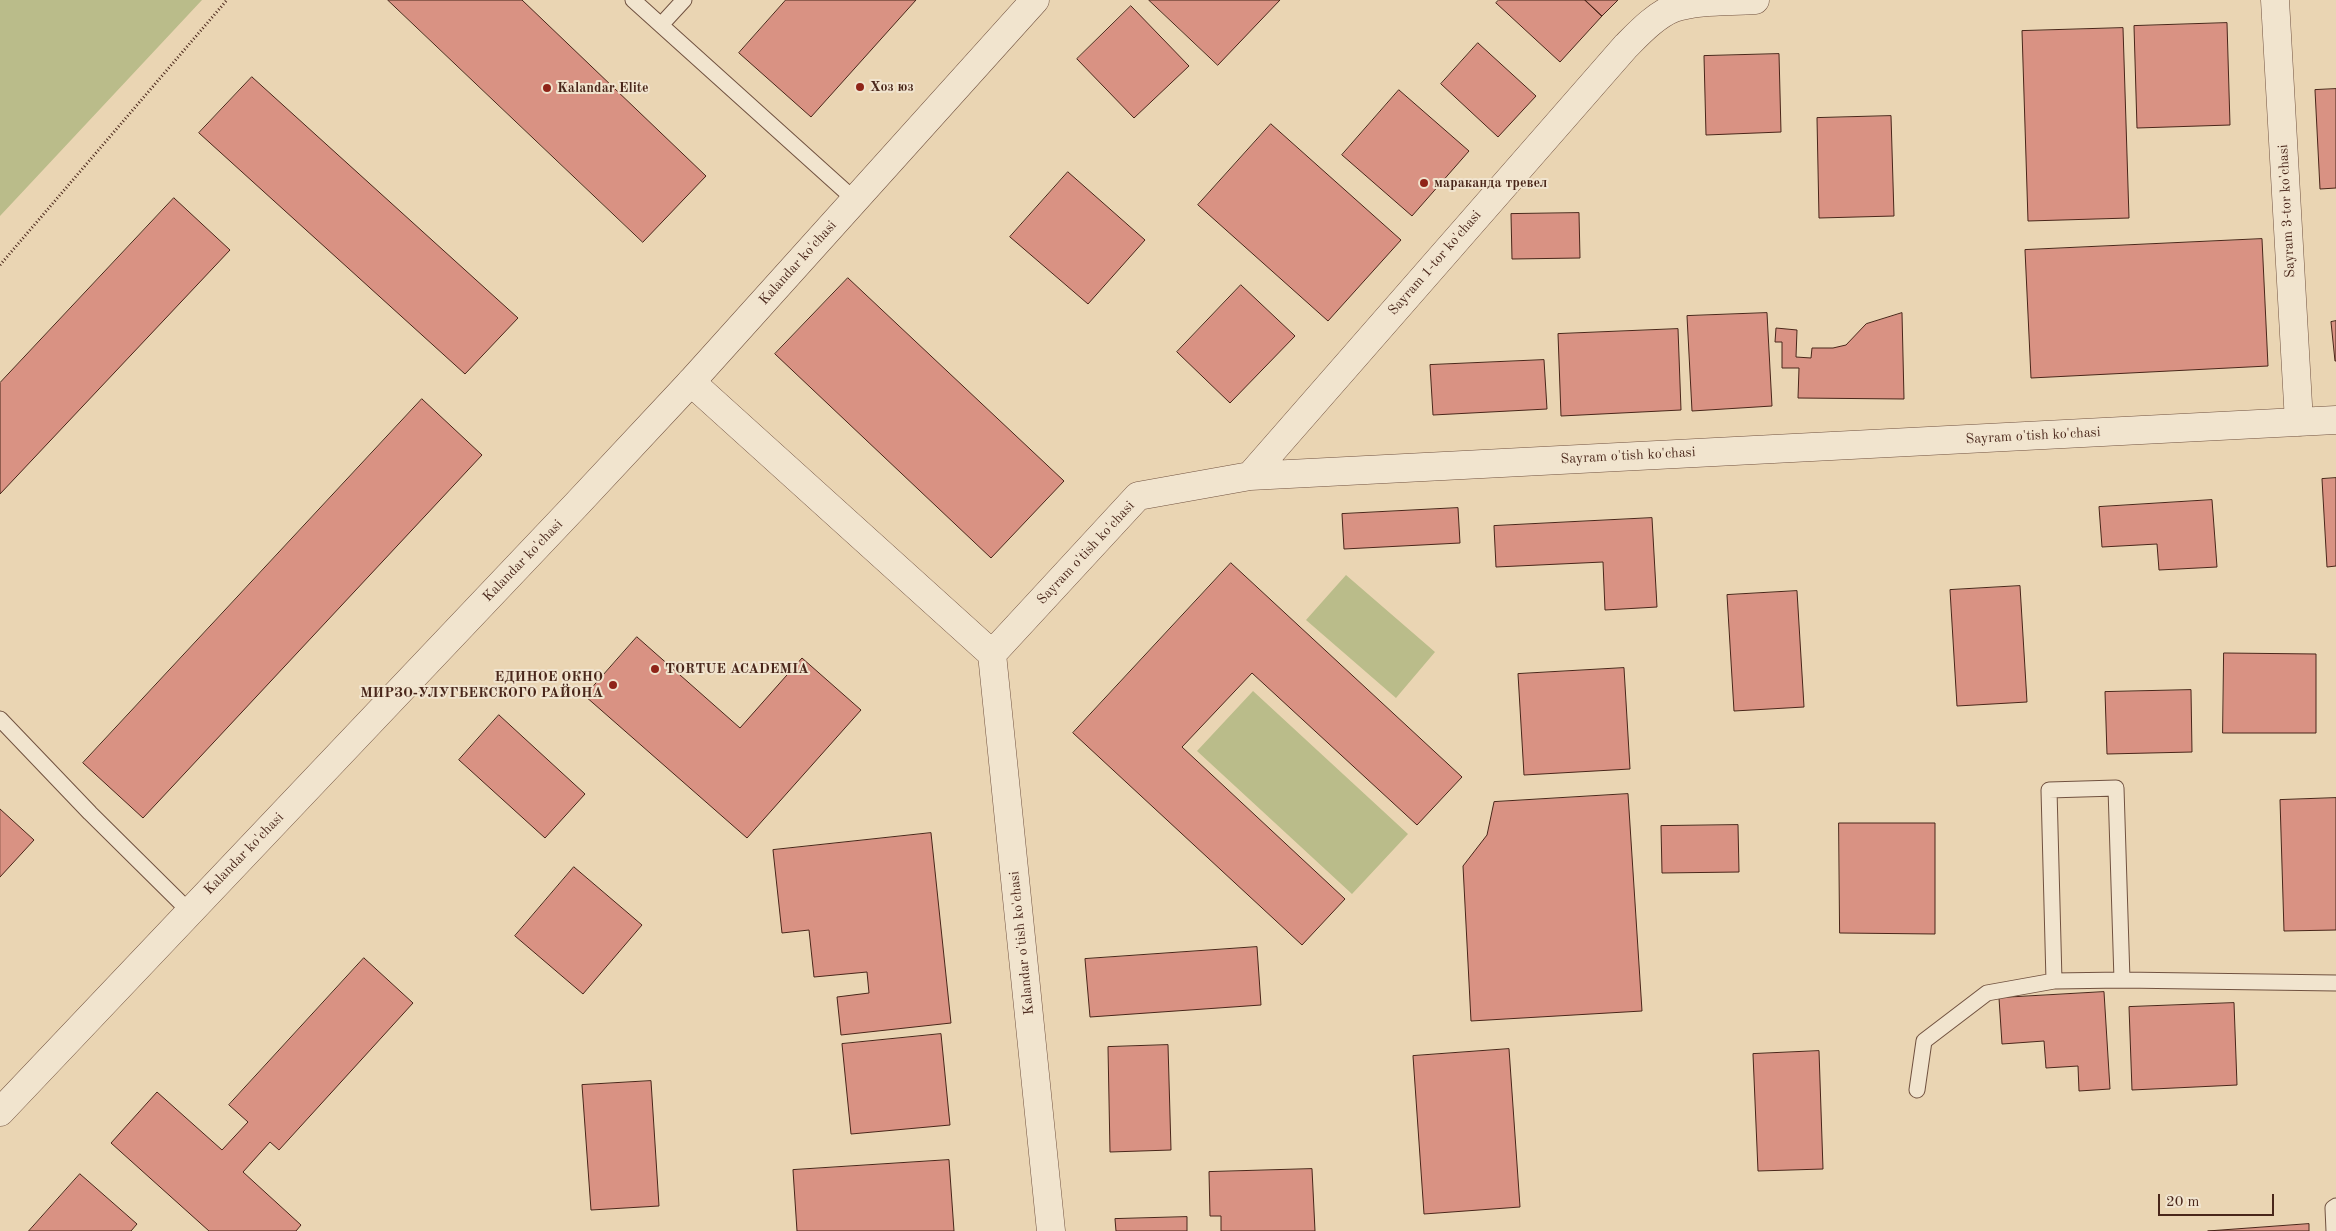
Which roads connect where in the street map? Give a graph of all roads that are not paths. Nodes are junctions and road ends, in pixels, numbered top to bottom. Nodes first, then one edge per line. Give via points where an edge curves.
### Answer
1 (634, 0) edge
2 (684, 0) edge
3 (1036, 0) edge
4 (1755, 0) edge
5 (2275, 0) edge
6 (661, 25) junction
7 (855, 200) junction
8 (691, 382) junction
9 (2336, 420) edge
10 (2299, 422) junction
11 (1250, 476) junction
12 (992, 654) junction
13 (0, 719) edge
14 (189, 911) junction
15 (2122, 980) junction
16 (2054, 981) junction
17 (2336, 983) edge
18 (1916, 1090) dead end
19 (0, 1112) edge
20 (2336, 1206) edge
21 (1051, 1231) edge
22 (2334, 1231) edge

1 - 6 lane
2 - 6 lane
3 - 7 street, Kalandar ko'chasi
4 - 11 street, Sayram 1-tor ko'chasi via 1673,8 1647,26 1626,46
5 - 10 street, Sayram 3-tor ko'chasi
6 - 7 lane
7 - 8 street, Kalandar ko'chasi
8 - 12 street
8 - 14 street, Kalandar ko'chasi
9 - 10 street, Sayram o'tish ko'chasi
10 - 11 street, Sayram o'tish ko'chasi
11 - 12 street, Sayram o'tish ko'chasi via 1138,496
12 - 21 street, Kalandar o'tish ko'chasi
13 - 14 lane
14 - 19 street, Kalandar ko'chasi
15 - 16 lane
15 - 16 lane via 2116,788 2049,790
15 - 17 lane
16 - 18 lane via 1987,993 1924,1041
20 - 22 lane via 2333,1208

